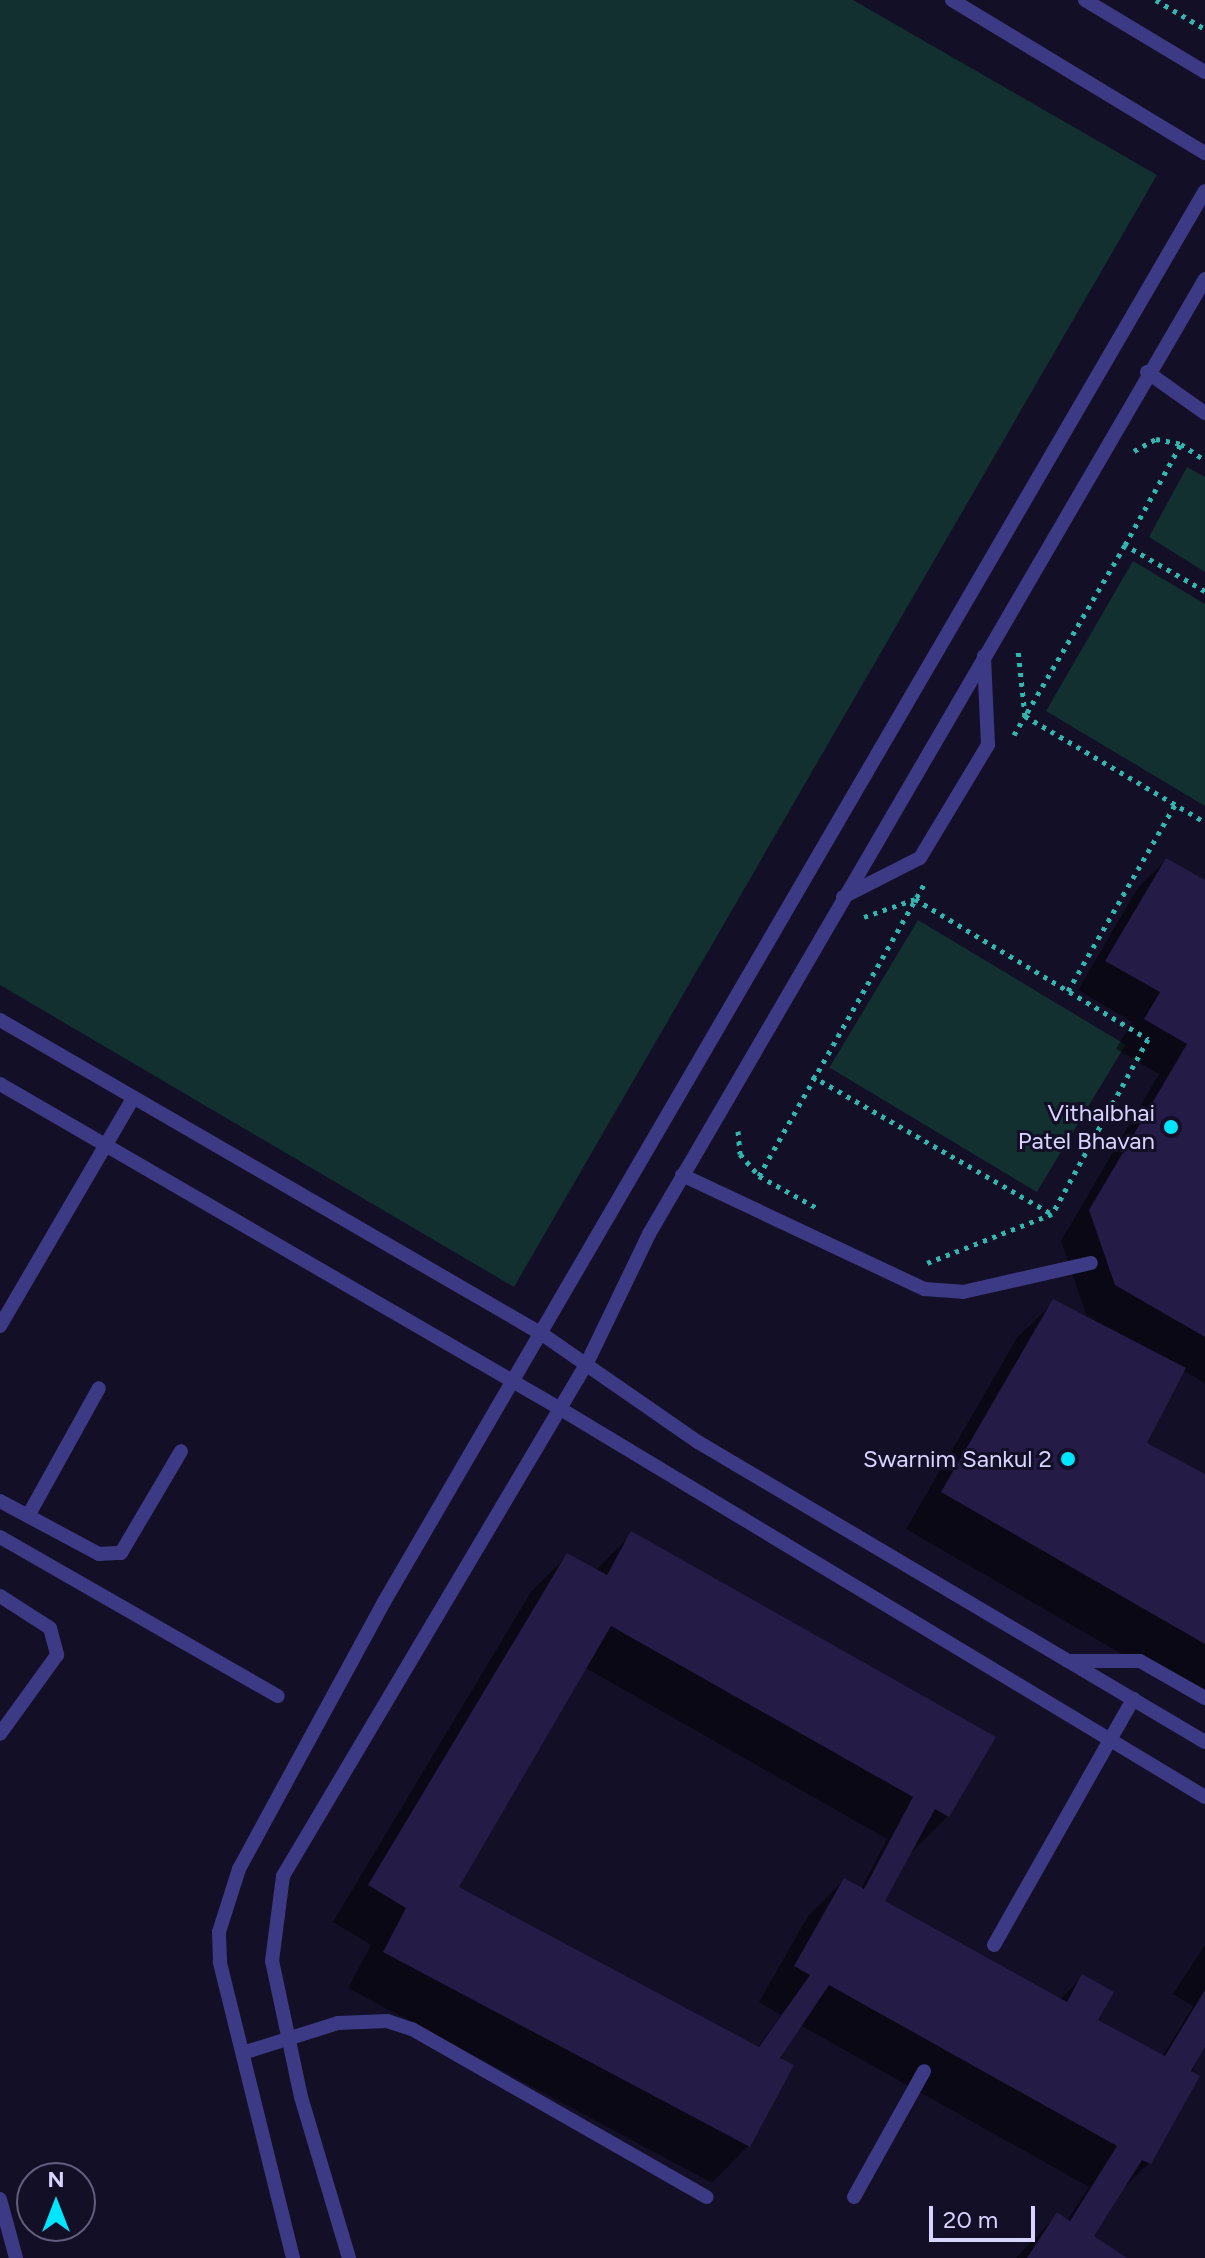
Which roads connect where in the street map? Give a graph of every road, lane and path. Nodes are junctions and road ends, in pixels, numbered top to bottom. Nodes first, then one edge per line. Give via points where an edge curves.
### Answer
1 (952, 0) edge
2 (1085, 0) edge
3 (1156, 0) edge
4 (1205, 29) edge
5 (1205, 72) edge
6 (1205, 153) edge
7 (1205, 191) edge
8 (1205, 279) edge
9 (1147, 372) junction
10 (1205, 413) edge
11 (1205, 460) edge
12 (1125, 545) junction
13 (1205, 591) edge
14 (984, 656) junction
15 (1025, 716) junction
16 (1009, 743) dead end
17 (1175, 805) junction
18 (1205, 822) edge
19 (929, 876) dead end
20 (843, 897) junction
21 (915, 899) junction
22 (1068, 991) junction
23 (0, 1020) edge
24 (812, 1076) junction
25 (0, 1084) edge
26 (133, 1098) junction
27 (107, 1146) junction
28 (682, 1175) junction
29 (821, 1210) dead end
30 (1052, 1214) junction
31 (1091, 1263) dead end
32 (918, 1266) dead end
33 (0, 1326) edge
34 (542, 1334) junction
35 (587, 1363) junction
36 (512, 1384) junction
37 (99, 1388) dead end
38 (559, 1408) junction
39 (181, 1451) dead end
40 (0, 1501) edge
41 (28, 1516) junction
42 (0, 1537) edge
43 (0, 1596) edge
44 (1068, 1661) junction
45 (278, 1696) dead end
46 (1205, 1698) edge
47 (1133, 1699) junction
48 (0, 1734) edge
49 (1109, 1741) junction
50 (1205, 1742) edge
51 (1205, 1797) edge
52 (994, 1945) dead end
53 (286, 2037) junction
54 (246, 2052) junction
55 (924, 2071) dead end
56 (707, 2197) dead end
57 (854, 2197) dead end
58 (0, 2199) edge
59 (16, 2258) edge
60 (293, 2258) edge
61 (349, 2258) edge

1 - 6 lane
2 - 5 lane
3 - 4 path
7 - 34 lane
8 - 9 lane
9 - 10 lane
9 - 14 lane
11 - 12 path via 1181,444
12 - 13 path
12 - 15 path
14 - 20 lane
14 - 20 lane via 988,745 920,858
15 - 16 path
15 - 17 path
17 - 18 path
17 - 22 path
19 - 21 path
20 - 28 lane
21 - 22 path
21 - 24 path
22 - 30 path via 1148,1039
23 - 26 lane
24 - 29 path via 759,1176
24 - 30 path
25 - 27 lane
26 - 27 lane
26 - 34 lane
27 - 33 lane
27 - 36 lane
28 - 31 lane via 924,1289 963,1292
28 - 35 lane
30 - 32 path
34 - 35 lane
34 - 36 lane
35 - 38 lane
35 - 44 lane via 698,1442
36 - 38 lane
36 - 54 lane via 384,1602 239,1869 220,1947
37 - 41 lane
38 - 49 lane
38 - 53 lane via 283,1876 272,1961
39 - 41 lane via 121,1553 99,1554
40 - 41 lane
42 - 45 lane
43 - 48 lane via 50,1628 57,1655
44 - 46 lane via 1140,1661
44 - 47 lane
47 - 49 lane
47 - 50 lane
49 - 51 lane
49 - 52 lane
53 - 54 lane
53 - 56 lane via 365,2020 412,2029
53 - 61 lane
54 - 60 lane
55 - 57 lane
58 - 59 lane

